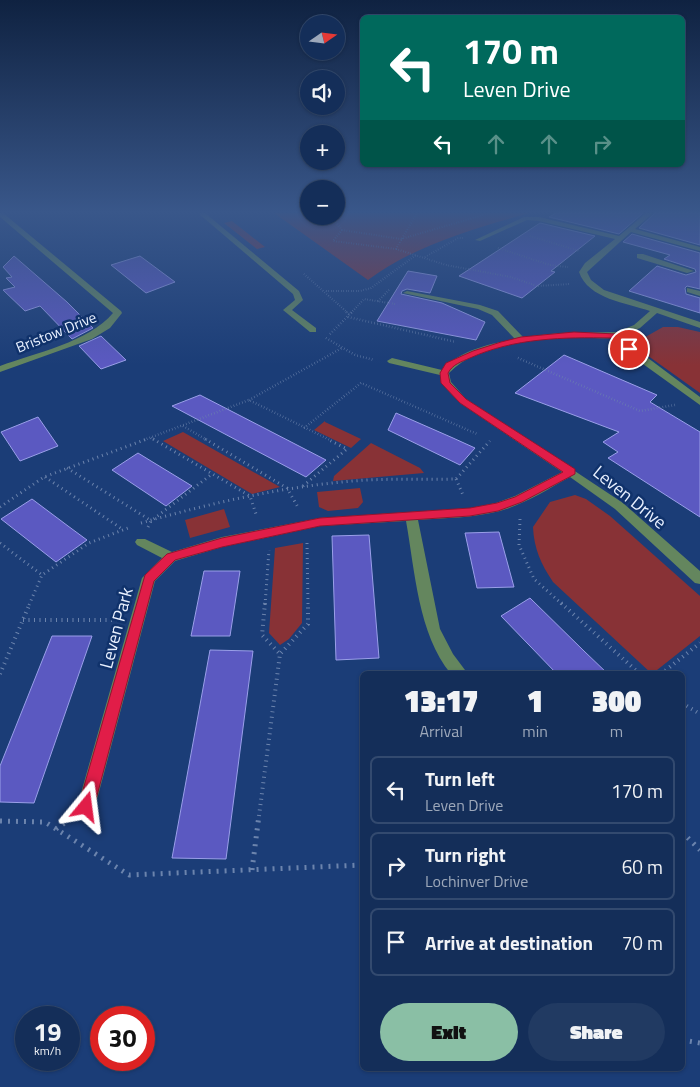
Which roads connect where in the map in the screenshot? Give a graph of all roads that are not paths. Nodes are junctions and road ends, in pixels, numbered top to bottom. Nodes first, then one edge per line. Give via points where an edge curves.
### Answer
1 (59, 264) edge
2 (261, 264) edge
3 (591, 264) edge
4 (668, 264) edge
5 (690, 270) dead end
6 (690, 290) dead end
7 (407, 293) dead end
8 (700, 294) edge
9 (655, 310) junction
10 (700, 325) edge
11 (313, 330) road end
12 (613, 335) junction
13 (521, 340) junction
14 (392, 361) road end
15 (447, 368) junction
16 (0, 369) edge
17 (700, 402) edge
18 (571, 472) junction
19 (410, 515) junction
20 (141, 542) road end
21 (171, 557) junction
22 (700, 580) edge
23 (458, 671) edge
24 (86, 807) dead end

1 - 16 street, Bristow Drive via 118,313 107,326 89,336
2 - 11 street via 296,293 299,300 287,310
3 - 9 street via 583,272 588,282 601,292
4 - 5 street
6 - 8 street
7 - 13 street via 480,307 495,313
9 - 10 street
9 - 12 street via 637,327
12 - 13 street
12 - 17 street
13 - 15 street via 480,351
14 - 15 street
15 - 18 street, Leven Drive via 446,383 463,401
18 - 19 street, Leven Park via 498,507
18 - 22 street, Leven Drive via 619,506
19 - 21 street, Leven Park via 307,525 222,542
19 - 23 street via 433,630 448,659
20 - 21 street
21 - 24 street, Leven Park via 149,578

